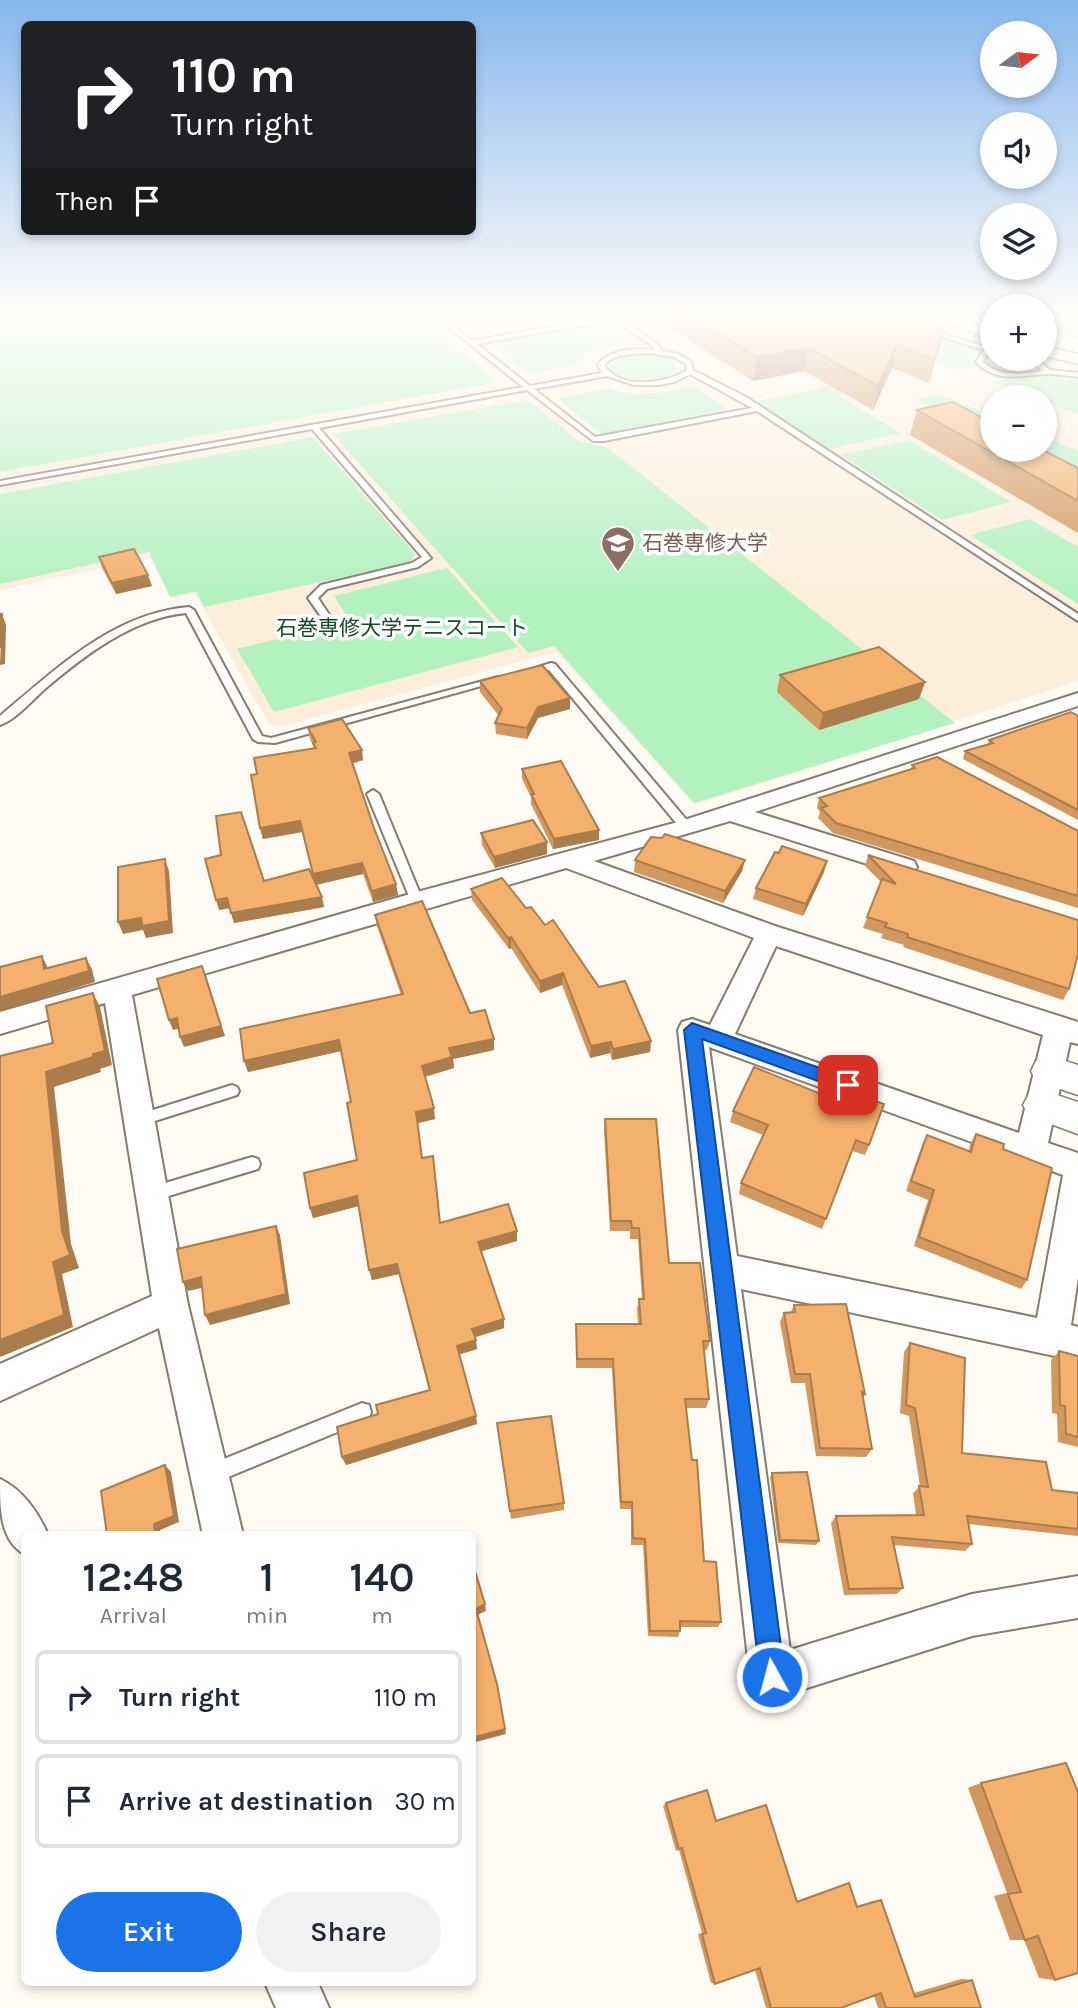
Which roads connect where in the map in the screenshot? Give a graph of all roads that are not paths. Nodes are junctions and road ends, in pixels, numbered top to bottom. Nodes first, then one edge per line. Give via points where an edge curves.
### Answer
1 (407, 409) edge
2 (554, 409) edge
3 (757, 409) joint
4 (313, 426) junction
5 (0, 482) edge
6 (325, 616) dead end
7 (1078, 618) edge
8 (1074, 705) edge
9 (0, 722) edge
10 (921, 749) junction
11 (945, 762) edge
12 (373, 794) dead end
13 (731, 813) junction
14 (686, 827) junction
15 (565, 859) junction
16 (931, 875) edge
17 (417, 901) junction
18 (769, 933) junction
19 (117, 990) junction
20 (0, 1023) edge
21 (1068, 1031) edge
22 (718, 1039) junction
23 (1057, 1085) edge
24 (232, 1091) dead end
25 (1078, 1118) edge
26 (139, 1120) junction
27 (1031, 1150) junction
28 (252, 1164) dead end
29 (1078, 1167) edge
30 (1078, 1176) edge
31 (152, 1194) junction
32 (723, 1269) junction
33 (171, 1305) junction
34 (1064, 1341) edge
35 (0, 1383) edge
36 (362, 1412) dead end
37 (209, 1474) junction
38 (0, 1499) edge
39 (24, 1531) edge
40 (222, 1531) edge
41 (1078, 1597) edge
42 (292, 1986) edge
43 (304, 2008) edge

1 - 4 lane
2 - 3 lane via 593,439
3 - 7 lane
4 - 5 lane
4 - 6 lane via 426,558 415,565 324,587 313,598
8 - 10 street
9 - 14 lane via 106,636 167,613 189,610 258,739 271,741 551,666
10 - 11 street
10 - 13 street
12 - 17 lane
13 - 14 street
13 - 16 street
14 - 15 street
15 - 17 street
15 - 18 street
17 - 19 street
18 - 21 street
18 - 22 street
19 - 20 street
19 - 26 street
21 - 23 street
22 - 27 street
22 - 32 street via 692,1030
23 - 25 street
23 - 27 street
24 - 26 lane
26 - 31 street
27 - 29 street
28 - 31 lane
30 - 34 street
31 - 33 street
32 - 34 street
32 - 41 street via 772,1677 972,1615
33 - 35 street
33 - 37 street
36 - 37 lane
37 - 40 street
38 - 39 street
42 - 43 street

